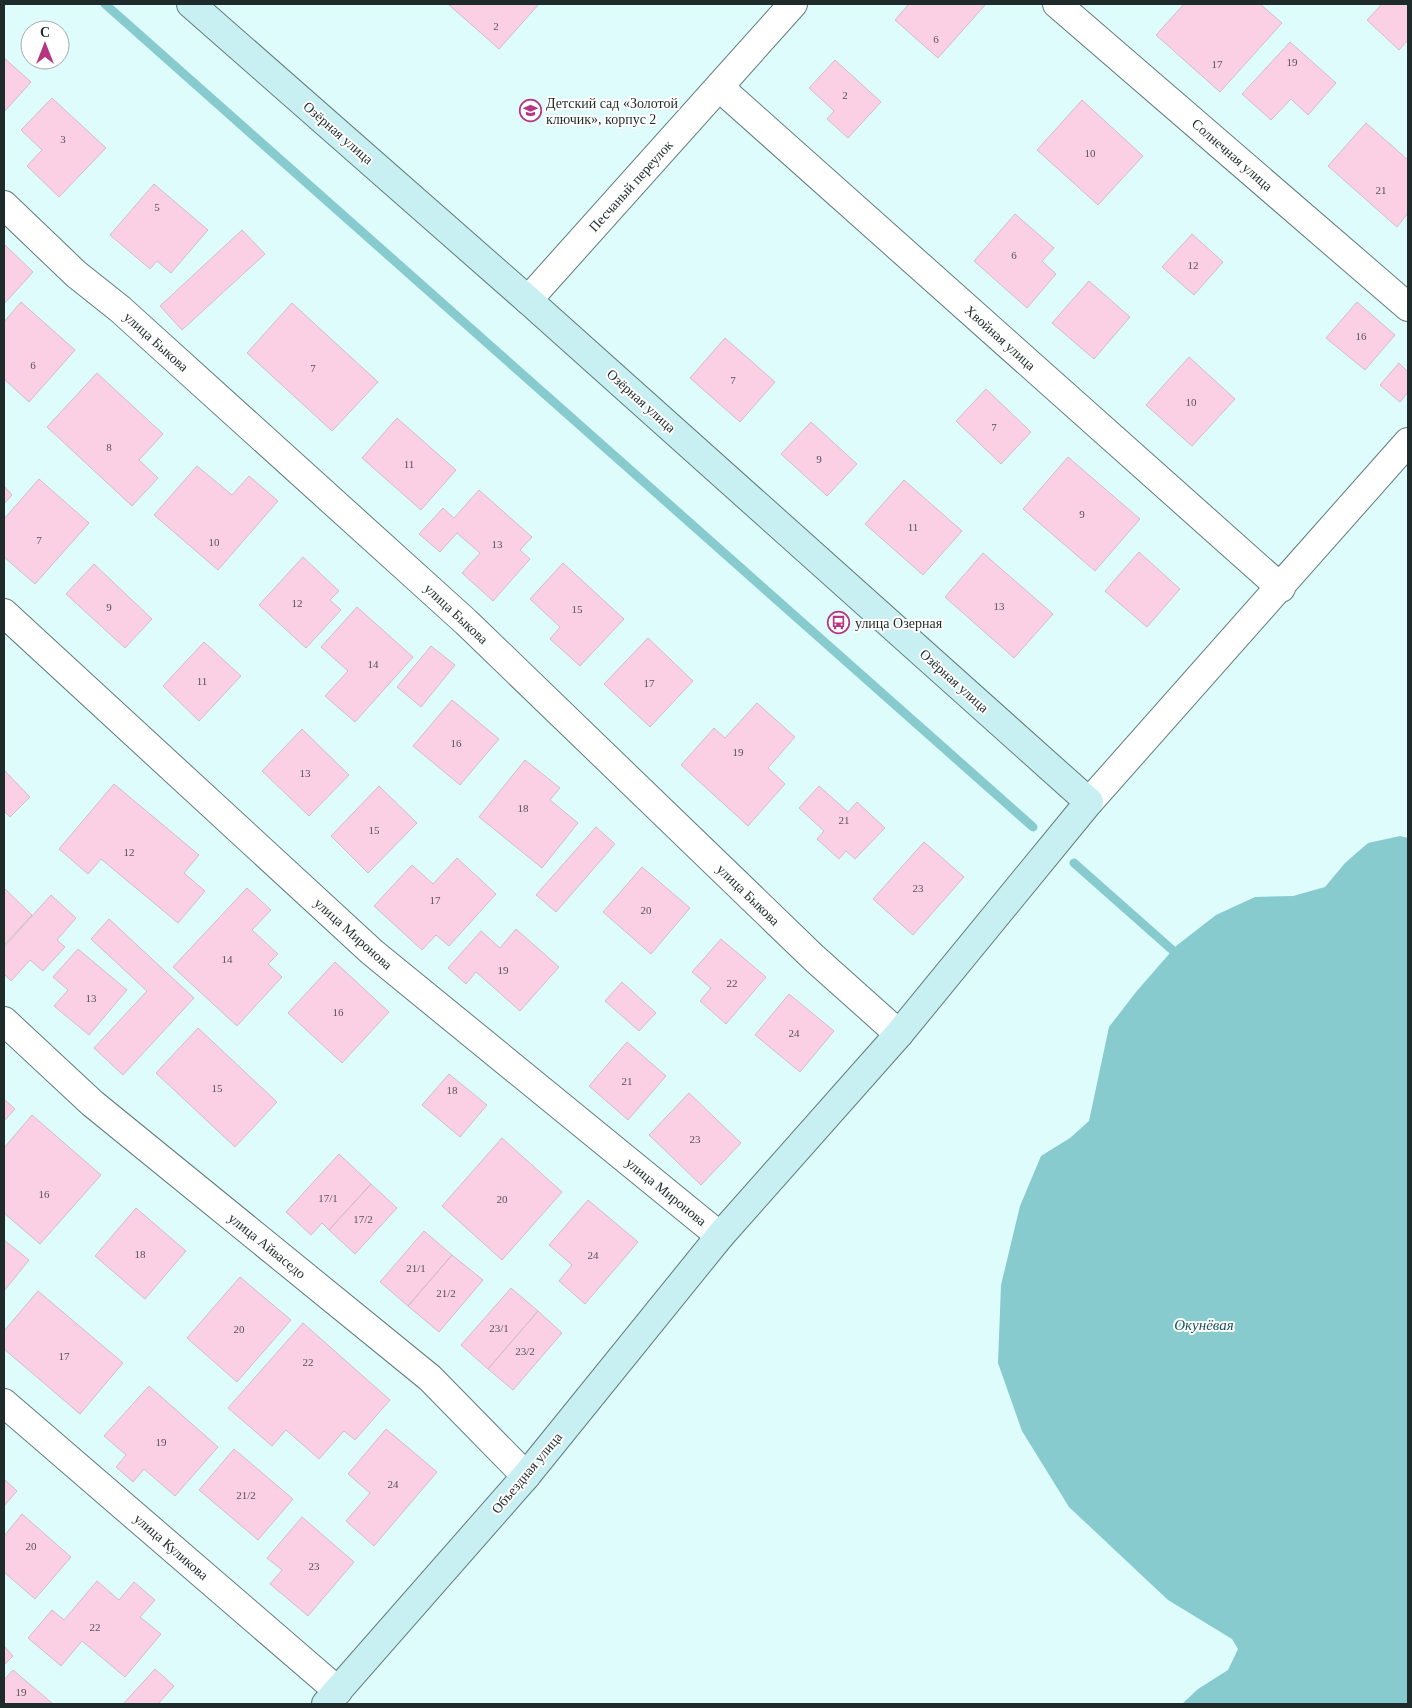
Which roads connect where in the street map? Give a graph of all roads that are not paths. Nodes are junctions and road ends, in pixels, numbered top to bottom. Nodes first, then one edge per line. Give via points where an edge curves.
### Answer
1 (190, 4) edge
2 (792, 4) edge
3 (1056, 4) edge
4 (719, 87) junction
5 (4, 205) edge
6 (528, 300) junction
7 (1408, 307) edge
8 (1408, 442) edge
9 (1281, 588) junction
10 (4, 613) edge
11 (1089, 802) junction
12 (4, 1021) edge
13 (899, 1034) junction
14 (720, 1236) junction
15 (4, 1403) edge
16 (526, 1476) junction
17 (332, 1698) edge

1 - 6 main road, Озёрная улица
2 - 4 street, Песчаный переулок
3 - 7 street, Солнечная улица
4 - 6 street, Песчаный переулок
4 - 9 street, Хвойная улица
5 - 13 street, улица Быкова via 76,274 120,309 466,622 814,958
6 - 11 main road, Озёрная улица
8 - 9 street
9 - 11 street
10 - 14 street, улица Миронова via 372,952
11 - 13 main road, Объездная улица
12 - 16 street, улица Айваседо via 92,1104 430,1378
13 - 14 main road, Объездная улица
14 - 16 main road, Объездная улица
15 - 17 street, улица Куликова
16 - 17 main road, Объездная улица

